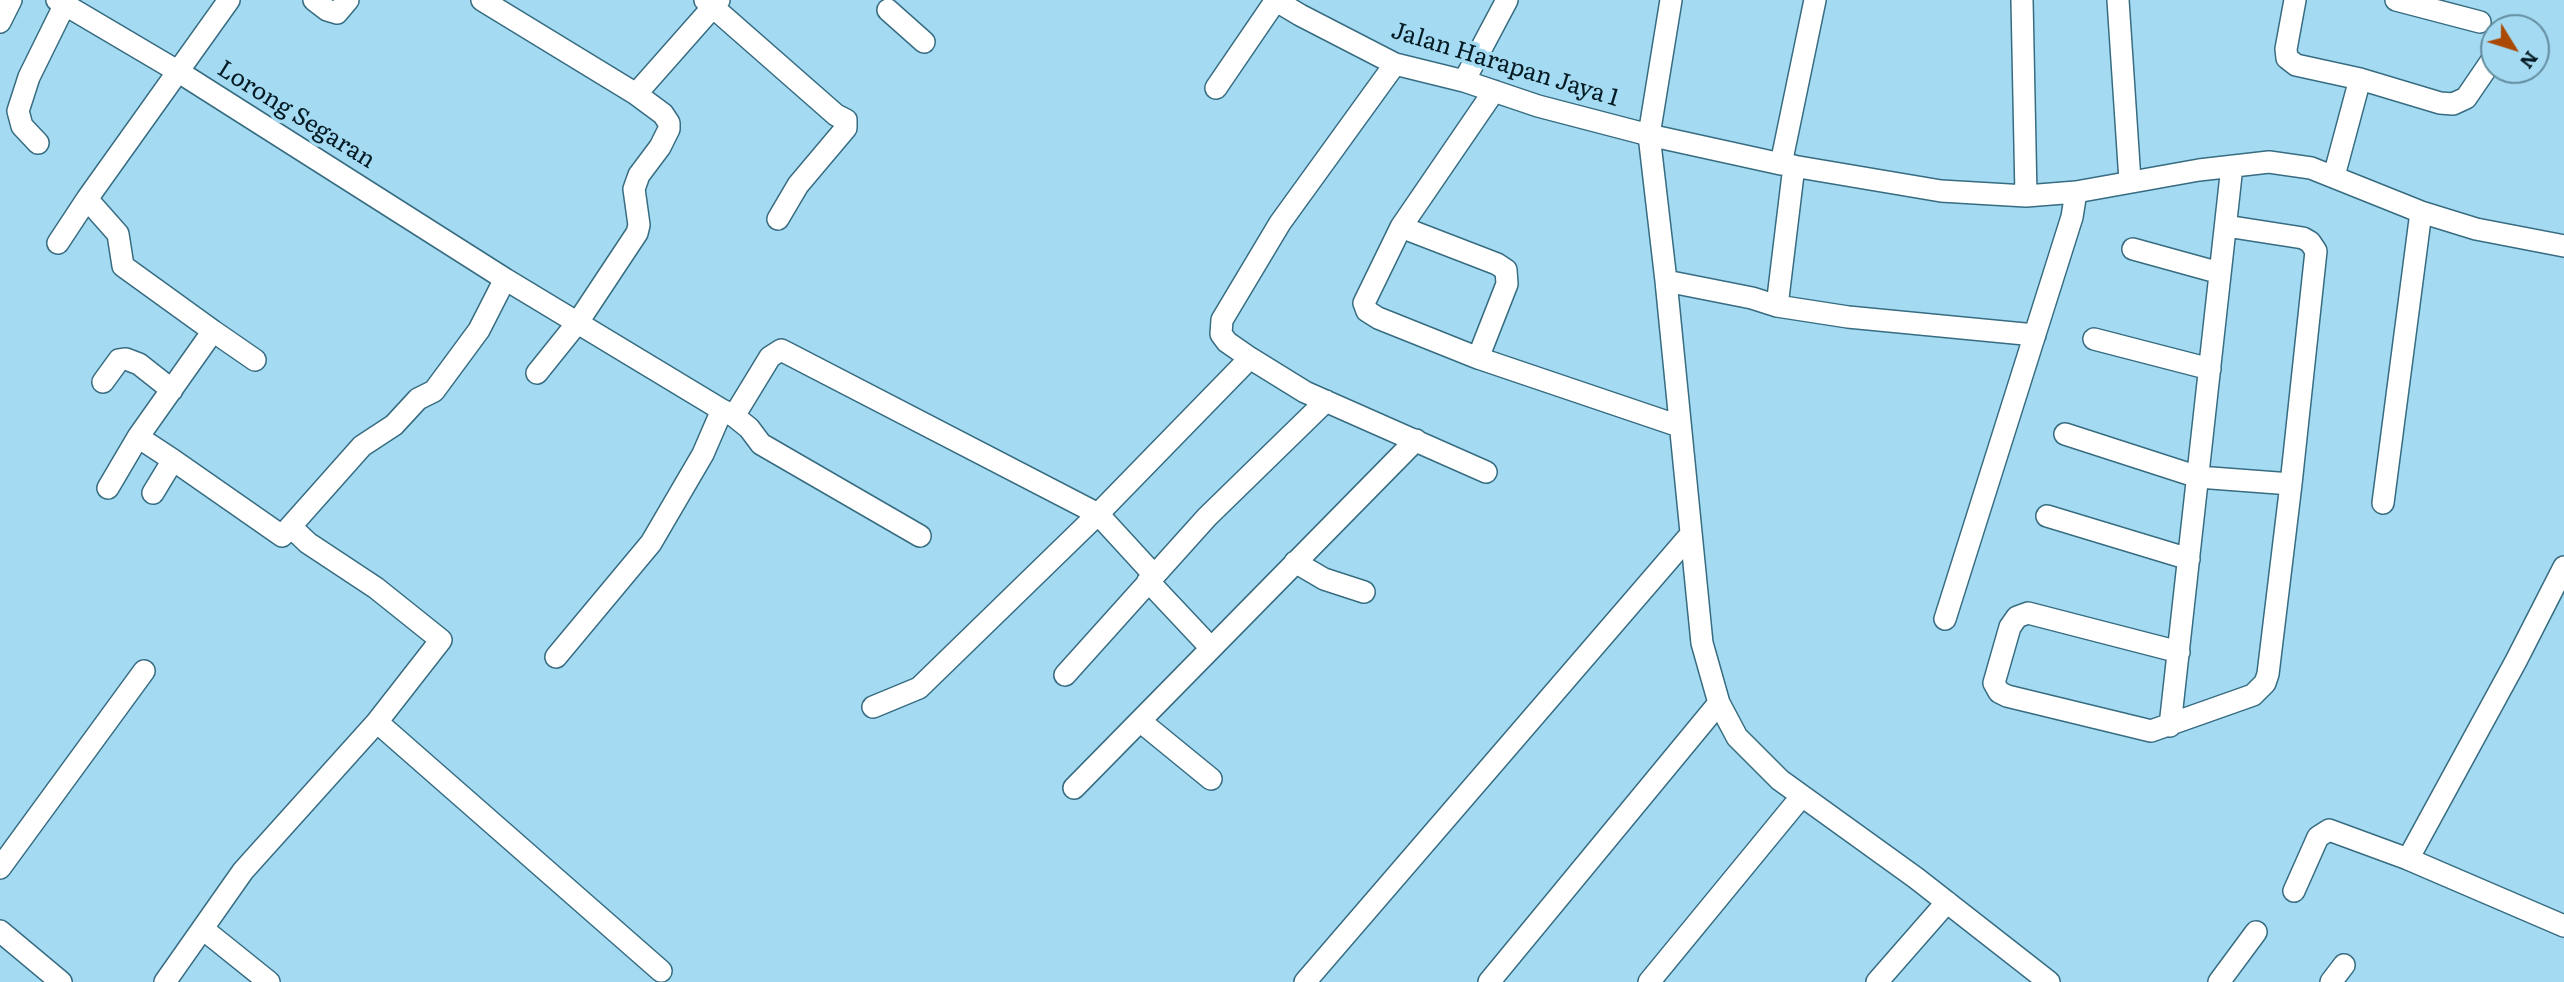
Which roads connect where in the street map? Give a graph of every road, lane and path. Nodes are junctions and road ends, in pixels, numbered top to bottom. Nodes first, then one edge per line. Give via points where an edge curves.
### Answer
1 (11, 0) edge
2 (229, 0) edge
3 (314, 0) edge
4 (348, 0) edge
5 (482, 0) edge
6 (1276, 0) edge
7 (1507, 0) edge
8 (1671, 0) edge
9 (1815, 0) edge
10 (2022, 0) edge
11 (2118, 0) edge
12 (2295, 0) edge
13 (2396, 0) edge
14 (2451, 0) edge
15 (712, 2) edge
16 (60, 3) edge
17 (886, 3) edge
18 (1306, 8) edge
19 (0, 22) edge
20 (2480, 22) edge
21 (2480, 25) edge
22 (924, 42) dead end
23 (1395, 64) junction
24 (179, 72) junction
25 (2480, 78) edge
26 (2360, 79) junction
27 (1465, 81) junction
28 (1216, 88) dead end
29 (1494, 92) junction
30 (636, 94) junction
31 (1649, 135) junction
32 (38, 143) dead end
33 (1788, 165) junction
34 (2232, 166) junction
35 (2334, 176) junction
36 (2130, 181) junction
37 (2076, 192) junction
38 (2026, 196) junction
39 (87, 199) junction
40 (2421, 212) junction
41 (778, 219) dead end
42 (2226, 226) junction
43 (1401, 227) junction
44 (58, 243) dead end
45 (2564, 246) edge
46 (2133, 249) dead end
47 (2220, 273) junction
48 (505, 279) junction
49 (1666, 281) junction
50 (1777, 306) junction
51 (578, 322) junction
52 (213, 331) junction
53 (2035, 335) junction
54 (2094, 340) dead end
55 (1250, 358) junction
56 (1478, 358) junction
57 (255, 360) dead end
58 (2210, 369) junction
59 (537, 373) dead end
60 (103, 382) dead end
61 (172, 390) junction
62 (1326, 401) junction
63 (728, 413) junction
64 (1679, 426) junction
65 (2065, 434) dead end
66 (138, 438) junction
67 (1416, 440) junction
68 (173, 460) junction
69 (1486, 472) dead end
70 (2198, 477) junction
71 (2291, 484) junction
72 (108, 488) dead end
73 (153, 493) dead end
74 (2383, 503) dead end
75 (1098, 514) junction
76 (2047, 516) dead end
77 (291, 527) junction
78 (1691, 534) junction
79 (920, 536) dead end
80 (2189, 559) junction
81 (1295, 562) junction
82 (2564, 567) edge
83 (1151, 578) junction
84 (1364, 592) dead end
85 (1945, 620) dead end
86 (1211, 648) junction
87 (2179, 652) junction
88 (556, 657) dead end
89 (144, 671) dead end
90 (1065, 675) dead end
91 (1719, 703) junction
92 (873, 707) dead end
93 (1140, 721) junction
94 (377, 722) junction
95 (2170, 726) junction
96 (1211, 779) dead end
97 (1074, 788) dead end
98 (1801, 797) junction
99 (2407, 859) junction
100 (0, 868) edge
101 (2294, 891) dead end
102 (1947, 902) junction
103 (2563, 922) edge
104 (203, 929) junction
105 (0, 931) edge
106 (2256, 932) dead end
107 (661, 971) dead end
108 (61, 982) edge
109 (165, 982) edge
110 (270, 982) edge
111 (1306, 982) edge
112 (1489, 982) edge
113 (1649, 982) edge
114 (1877, 982) edge
115 (2049, 982) edge
116 (2219, 982) edge

1 - 19 street
2 - 24 street
3 - 4 street via 337,13
5 - 30 street
6 - 18 street, Jalan Harapan Jaya 1
6 - 28 street
7 - 27 street
8 - 31 street
9 - 33 street
10 - 38 street
11 - 36 street
12 - 26 street via 2287,58 2296,65
13 - 21 street
14 - 20 street
15 - 30 street
15 - 41 street via 846,120 846,128 798,185
16 - 24 street, Lorong Segaran
16 - 32 street via 18,111 22,126
17 - 22 street
18 - 23 street, Jalan Harapan Jaya 1
23 - 27 street, Jalan Harapan Jaya 1
23 - 55 street via 1280,223 1222,320 1221,334
24 - 39 street
24 - 48 street, Lorong Segaran
25 - 26 street via 2466,98 2453,104
26 - 35 street
27 - 29 street, Jalan Harapan Jaya 1
29 - 31 street, Jalan Harapan Jaya 1
29 - 43 street
30 - 51 street via 663,114 669,129 634,189 637,233
31 - 33 street, Jalan Harapan Jaya 1
31 - 49 street
33 - 38 street, Jalan Harapan Jaya 1 via 1928,189
33 - 50 street
34 - 35 street, Jalan Harapan Jaya 1 via 2269,162
34 - 36 street, Jalan Harapan Jaya 1
34 - 42 street
35 - 40 street, Jalan Harapan Jaya 1
36 - 37 street, Jalan Harapan Jaya 1
37 - 38 street, Jalan Harapan Jaya 1
37 - 53 street
39 - 44 street
39 - 52 street via 118,234 123,266
40 - 45 street, Jalan Harapan Jaya 1 via 2476,229
40 - 74 street
42 - 47 street
42 - 71 street via 2303,238 2316,251
43 - 56 street via 1506,270 1507,284
43 - 56 street via 1364,303 1367,311
46 - 47 street
47 - 58 street
48 - 51 street, Lorong Segaran
48 - 77 street via 479,330 434,391 418,398 394,425 362,446
49 - 50 street
49 - 64 street
50 - 53 street
51 - 59 street
51 - 63 street, Lorong Segaran
52 - 57 street
52 - 61 street
53 - 85 street
54 - 58 street
55 - 62 street
55 - 75 street
56 - 64 street
58 - 70 street
60 - 61 street via 120,360 126,359
61 - 66 street
62 - 67 street
62 - 83 street
63 - 75 street via 770,357 781,350
63 - 79 street, Lorong Segaran via 750,428 761,444
63 - 88 street via 651,542
64 - 78 street
65 - 70 street
66 - 68 street
66 - 72 street
67 - 69 street
67 - 81 street
68 - 73 street
68 - 77 street via 282,536
70 - 71 street
70 - 80 street
71 - 95 street via 2264,683 2253,695
75 - 83 street
75 - 92 street via 919,688
76 - 80 street
77 - 94 street via 441,640
78 - 91 street via 1702,643
78 - 111 street
80 - 87 street
81 - 84 street via 1324,579
81 - 86 street
82 - 99 street
83 - 86 street
83 - 90 street
86 - 93 street
87 - 95 street
87 - 95 street via 2028,613 2017,617 2010,627 1994,683 2007,696 2151,732
89 - 100 street
91 - 98 street via 1737,737
91 - 112 street
93 - 96 street
93 - 97 street
94 - 104 street via 243,871
94 - 107 street
98 - 102 street
98 - 113 street
99 - 101 street via 2329,830 2318,837
99 - 103 street
102 - 114 street
102 - 115 street
104 - 109 street
104 - 110 street
105 - 108 street
106 - 116 street

